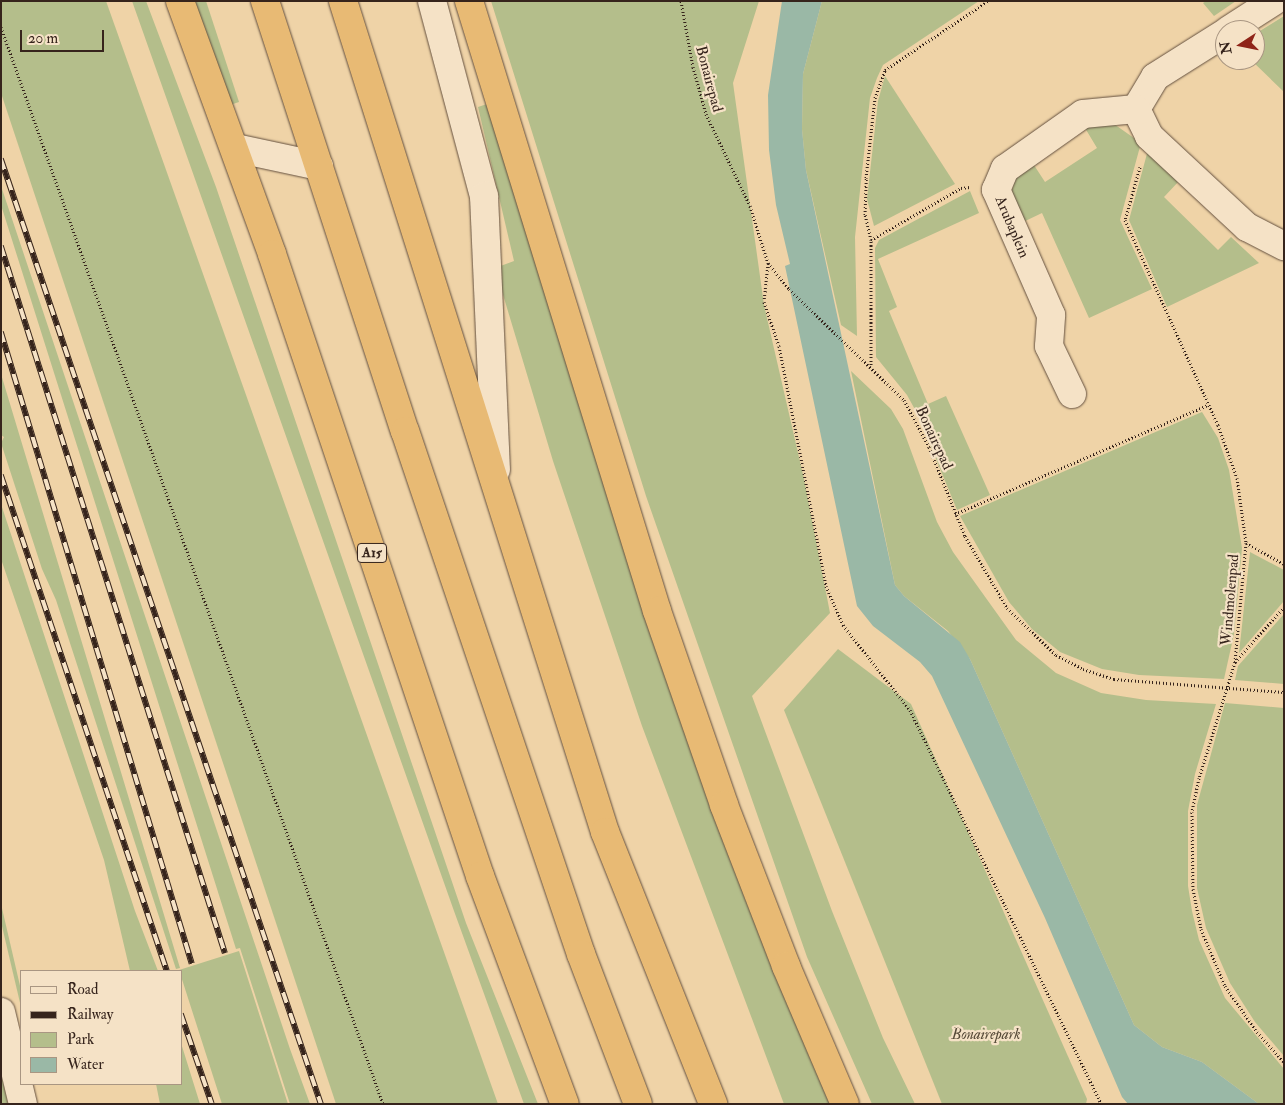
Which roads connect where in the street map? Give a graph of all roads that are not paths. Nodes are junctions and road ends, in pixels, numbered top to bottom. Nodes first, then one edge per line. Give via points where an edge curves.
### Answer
1 (180, 1) edge
2 (265, 1) edge
3 (344, 1) edge
4 (432, 1) edge
5 (469, 1) edge
6 (1274, 1) edge
7 (1245, 20) edge
8 (1215, 39) edge
9 (1136, 109) junction
10 (235, 148) junction
11 (319, 166) junction
12 (1284, 246) edge
13 (1072, 394) dead end
14 (496, 484) junction
15 (1, 1012) edge
16 (23, 1104) edge
17 (565, 1104) edge
18 (638, 1104) edge
19 (713, 1104) edge
20 (845, 1104) edge

1 - 10 highway, A15
2 - 11 highway
3 - 14 highway
4 - 14 street via 484,196
5 - 20 highway via 657,611 731,823 786,966
6 - 7 street
8 - 9 street via 1155,77
9 - 12 street via 1149,136 1247,227
9 - 13 street, Arubaplein via 1083,114 1005,169 997,184 1000,204 1051,315 1049,346
10 - 11 street
10 - 17 highway, A15 via 480,876
11 - 18 highway via 581,954
14 - 19 highway via 605,832
15 - 16 street

